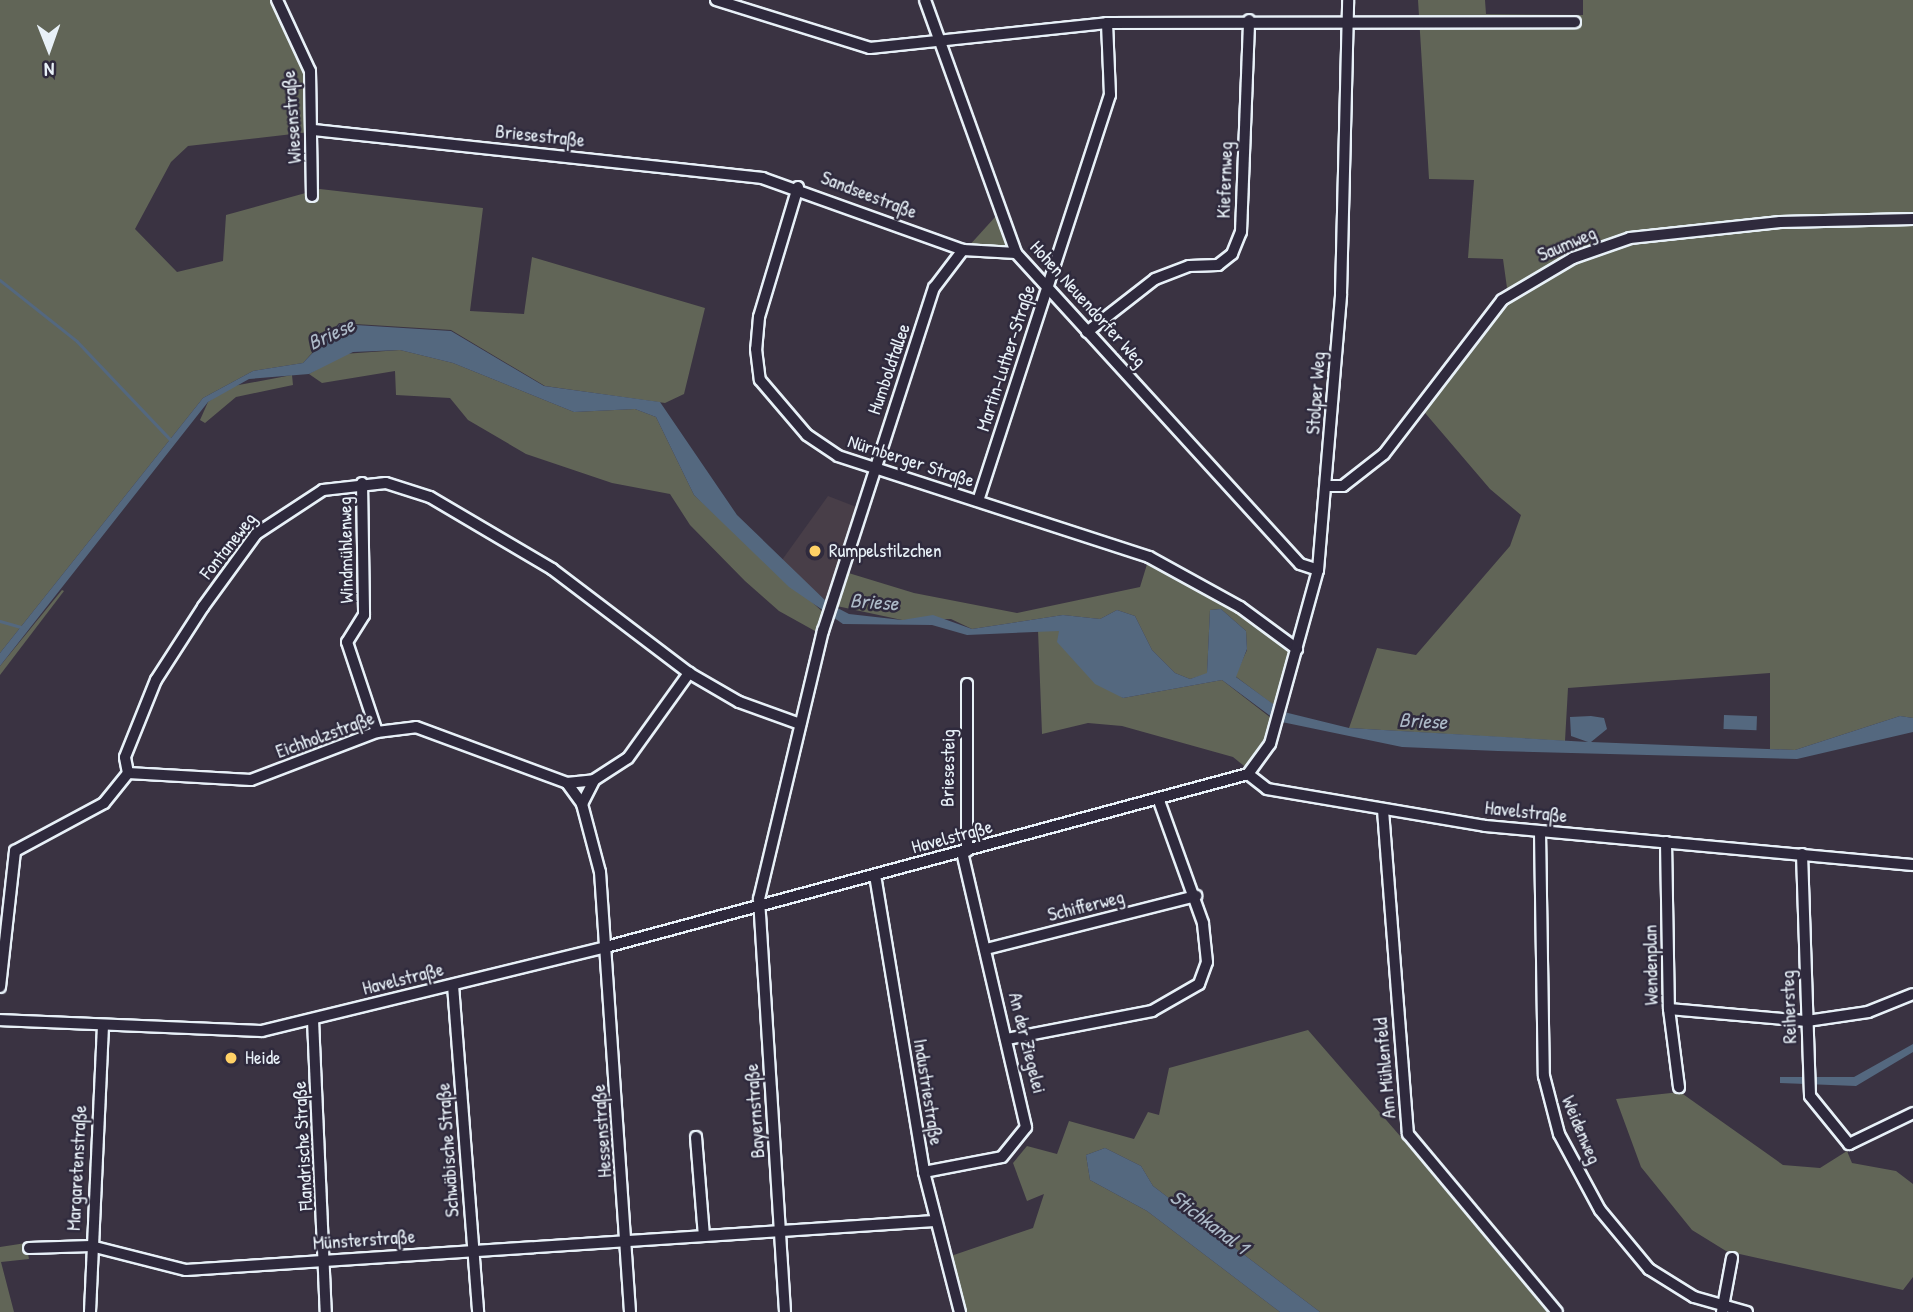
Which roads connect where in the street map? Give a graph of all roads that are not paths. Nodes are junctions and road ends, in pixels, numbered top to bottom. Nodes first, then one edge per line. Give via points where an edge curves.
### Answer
1 (278, 0) edge
2 (925, 0) edge
3 (1348, 0) edge
4 (719, 1) edge
5 (1249, 20) junction
6 (1348, 22) junction
7 (1575, 22) dead end
8 (1107, 23) junction
9 (940, 40) junction
10 (314, 130) junction
11 (762, 178) joint
12 (798, 187) junction
13 (313, 196) dead end
14 (1913, 219) edge
15 (963, 250) junction
16 (1016, 253) junction
17 (1047, 291) junction
18 (1087, 332) junction
19 (874, 469) junction
20 (362, 483) junction
21 (1327, 486) junction
22 (978, 501) junction
23 (1318, 570) junction
24 (1297, 649) junction
25 (689, 673) junction
26 (967, 684) dead end
27 (800, 724) junction
28 (377, 732) junction
29 (128, 773) junction
30 (1248, 774) junction
31 (594, 780) junction
32 (567, 783) junction
33 (1159, 801) junction
34 (582, 804) junction
35 (1383, 810) junction
36 (1540, 832) junction
37 (1666, 842) junction
38 (965, 852) junction
39 (1802, 854) junction
40 (1913, 865) edge
41 (874, 875) junction
42 (1196, 896) junction
43 (758, 906) junction
44 (606, 947) junction
45 (986, 949) junction
46 (453, 985) junction
47 (0, 986) edge
48 (1913, 994) edge
49 (1669, 1009) junction
50 (0, 1020) edge
51 (313, 1020) junction
52 (1807, 1021) junction
53 (103, 1026) junction
54 (1007, 1039) junction
55 (1679, 1087) dead end
56 (1913, 1113) edge
57 (696, 1137) dead end
58 (924, 1172) junction
59 (934, 1221) junction
60 (779, 1230) junction
61 (704, 1236) junction
62 (625, 1242) junction
63 (91, 1246) junction
64 (30, 1248) dead end
65 (474, 1251) junction
66 (1732, 1258) dead end
67 (324, 1260) junction
68 (1722, 1310) edge
69 (90, 1312) edge
70 (326, 1312) edge
71 (478, 1312) edge
72 (631, 1312) edge
73 (785, 1312) edge
74 (960, 1312) edge
75 (1557, 1312) edge
76 (1747, 1312) edge

1 - 10 street, Wiesenstraße via 310,71
2 - 9 street, Hohen Neuendorfer Weg
3 - 6 street, Stolper Weg
4 - 9 street via 819,36 870,48
5 - 6 street
5 - 8 street
5 - 18 street, Kiefernweg via 1237,244 1218,265 1189,266 1155,279
6 - 7 street
6 - 21 street, Stolper Weg via 1341,294
8 - 9 street
8 - 17 street, Martin-Luther-Straße via 1110,95
9 - 16 street, Hohen Neuendorfer Weg
10 - 11 street, Briesestraße
10 - 13 street, Wiesenstraße
11 - 12 street, Sandseestraße
12 - 15 street, Sandseestraße
12 - 19 street, Nürnberger Straße via 759,317 760,380 807,435
14 - 21 street, Saumweg via 1780,222 1630,238 1573,258 1502,300 1384,454 1347,483
15 - 16 street
15 - 19 street, Humboldtallee via 934,288
16 - 17 street, Hohen Neuendorfer Weg
17 - 18 street, Hohen Neuendorfer Weg
17 - 22 street, Martin-Luther-Straße
18 - 23 street, Hohen Neuendorfer Weg via 1300,564
19 - 22 street, Nürnberger Straße
19 - 27 street, Humboldtallee via 823,631
20 - 25 street, Fontaneweg via 394,484 430,497 518,546
20 - 28 street, Windmühlenweg via 364,615 347,642
20 - 29 street, Fontaneweg via 306,496 248,544 156,680 125,757
21 - 23 street, Stolper Weg
22 - 24 street, Nürnberger Straße via 1136,551 1184,576
23 - 24 street, Stolper Weg
24 - 30 street, Stolper Weg via 1266,754
25 - 27 street, Fontaneweg via 739,702
25 - 31 street, Eichholzstraße via 628,758
26 - 38 street, Briesesteig
27 - 43 street
28 - 29 street, Eichholzstraße via 251,780
28 - 32 street, Eichholzstraße via 416,727
29 - 47 street via 93,813 32,837 15,851
30 - 33 street, Havelstraße
30 - 35 street, Havelstraße via 1267,789
31 - 32 street, Eichholzstraße
31 - 34 street
32 - 34 street
33 - 38 street, Havelstraße
33 - 42 street
34 - 44 street via 600,872
35 - 36 street, Havelstraße
35 - 75 street, Am Mühlenfeld via 1408,1134
36 - 37 street, Havelstraße
36 - 68 street, Weidenweg via 1549,1110 1593,1199 1633,1253 1664,1280
37 - 39 street, Havelstraße
37 - 49 street, Wendenplan
38 - 41 street, Havelstraße
38 - 45 street, An der Ziegelei
39 - 40 street, Havelstraße
39 - 52 street, Reihersteg
41 - 43 street, Havelstraße
41 - 58 street, Industriestraße
42 - 45 street, Schifferweg
42 - 54 street via 1207,962 1191,991 1152,1011
43 - 44 street, Havelstraße
43 - 60 street, Bayernstraße
44 - 46 street, Havelstraße
44 - 62 street, Hessenstraße
45 - 54 street, An der Ziegelei
46 - 51 street, Havelstraße
46 - 65 street, Schwäbische Straße
48 - 52 street via 1868,1013
49 - 52 street
49 - 55 street, Wendenplan
50 - 53 street, Havelstraße
51 - 53 street, Havelstraße via 262,1031
51 - 67 street, Flandrische Straße
52 - 56 street, Reihersteg via 1809,1087 1815,1106 1849,1144
53 - 63 street, Margaretenstraße
54 - 58 street, An der Ziegelei via 1026,1117 1020,1141 1002,1157
57 - 61 street
58 - 59 street, Industriestraße
59 - 60 street, Münsterstraße
59 - 74 street, Industriestraße
60 - 61 street, Münsterstraße
60 - 73 street, Bayernstraße
61 - 62 street, Münsterstraße
62 - 65 street, Münsterstraße
62 - 72 street, Hessenstraße
63 - 64 street, Münsterstraße
63 - 67 street, Münsterstraße via 187,1270
63 - 69 street, Margaretenstraße
65 - 67 street, Münsterstraße
65 - 71 street, Schwäbische Straße
66 - 68 street
67 - 70 street, Flandrische Straße
68 - 76 street, Weidenweg

